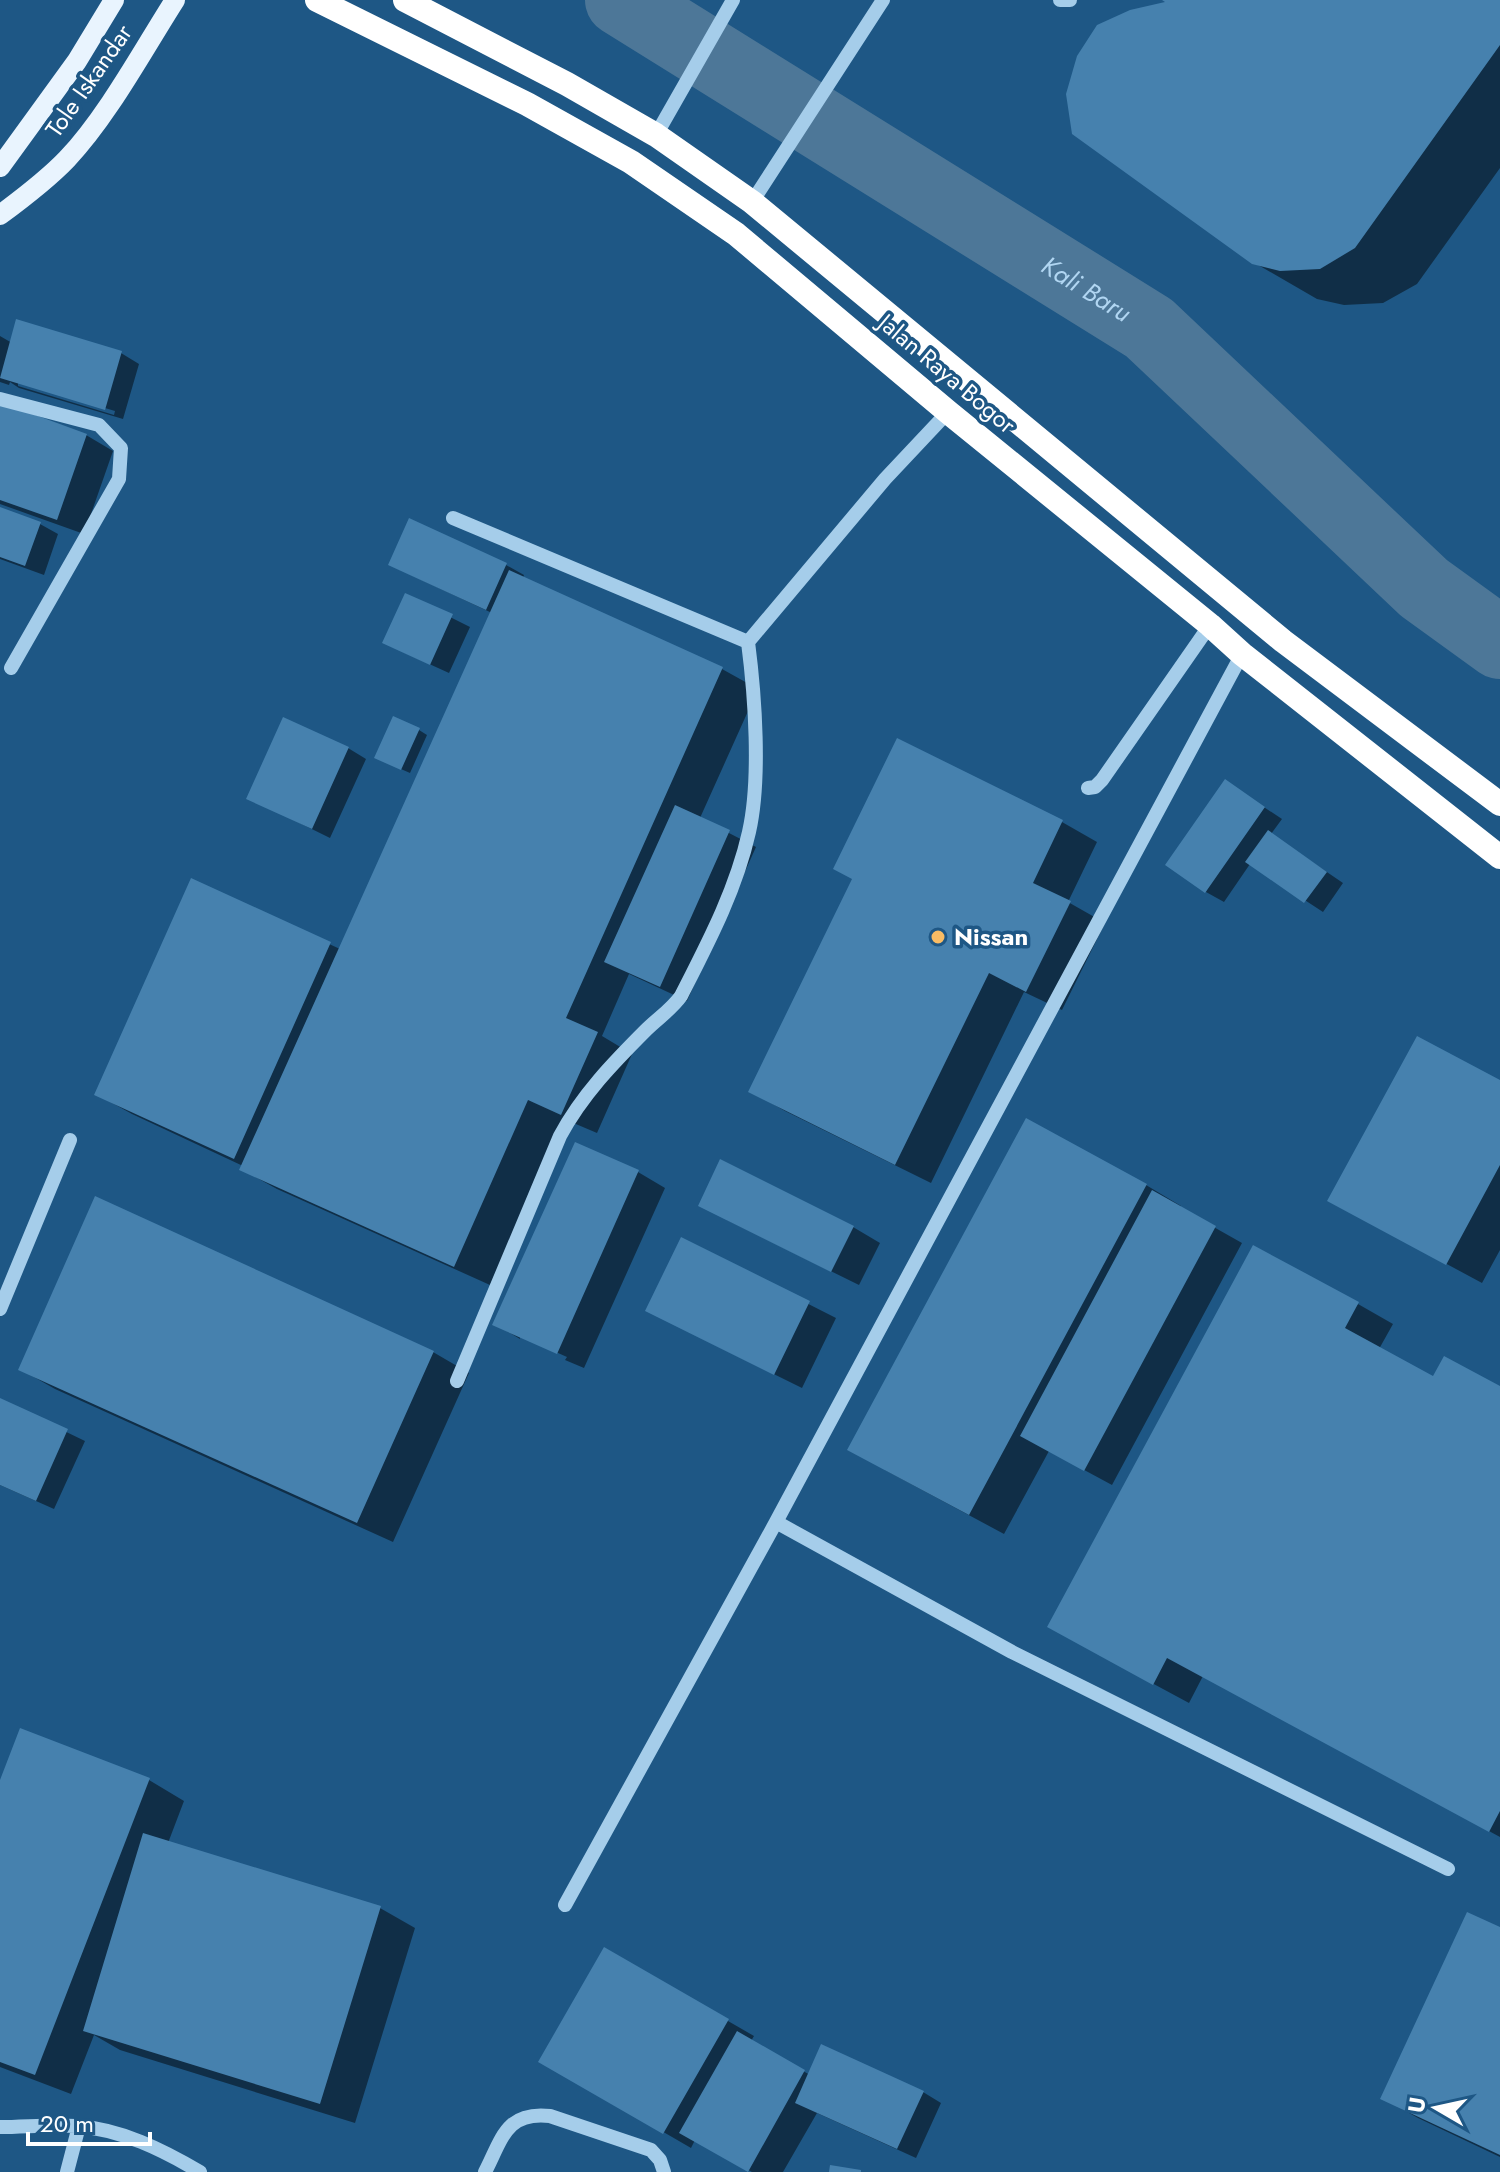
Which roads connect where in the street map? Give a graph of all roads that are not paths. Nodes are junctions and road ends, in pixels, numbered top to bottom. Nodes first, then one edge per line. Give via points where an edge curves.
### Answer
1 (114, 0) edge
2 (175, 0) edge
3 (317, 0) edge
4 (405, 0) edge
5 (733, 0) edge
6 (883, 0) edge
7 (1060, 0) edge
8 (1070, 0) edge
9 (656, 135) junction
10 (0, 167) edge
11 (752, 202) junction
12 (0, 215) edge
13 (0, 399) edge
14 (948, 412) junction
15 (453, 518) dead end
16 (1210, 625) junction
17 (748, 642) junction
18 (1242, 654) junction
19 (11, 668) dead end
20 (1088, 788) dead end
21 (1500, 804) edge
22 (1500, 857) edge
23 (70, 1140) dead end
24 (0, 1309) edge
25 (457, 1381) dead end
26 (776, 1522) junction
27 (1448, 1869) dead end
28 (565, 1905) dead end
29 (79, 2126) junction
30 (0, 2127) edge
31 (67, 2172) edge
32 (200, 2172) edge
33 (485, 2172) edge
34 (664, 2172) edge

1 - 10 main road, Tole Iskandar
2 - 12 main road, Tole Iskandar via 89,133 35,189
3 - 14 highway, Jalan Raya Bogor via 631,162 736,234
4 - 9 highway, Jalan Raya Bogor
5 - 9 street
6 - 11 street
7 - 8 street
9 - 11 highway, Jalan Raya Bogor
11 - 21 highway, Jalan Raya Bogor via 1283,641
13 - 19 street via 99,425 121,448 119,479
14 - 16 highway, Jalan Raya Bogor
14 - 17 street
15 - 17 street
16 - 18 highway, Jalan Raya Bogor
16 - 20 street via 1102,780
17 - 25 street via 755,791 732,889 672,1009 607,1069 573,1112
18 - 22 highway, Jalan Raya Bogor
18 - 26 street
23 - 24 street
26 - 27 street via 1012,1652
26 - 28 street
29 - 30 street
29 - 31 street
29 - 32 street via 137,2140
33 - 34 street via 508,2126 538,2114 651,2150

